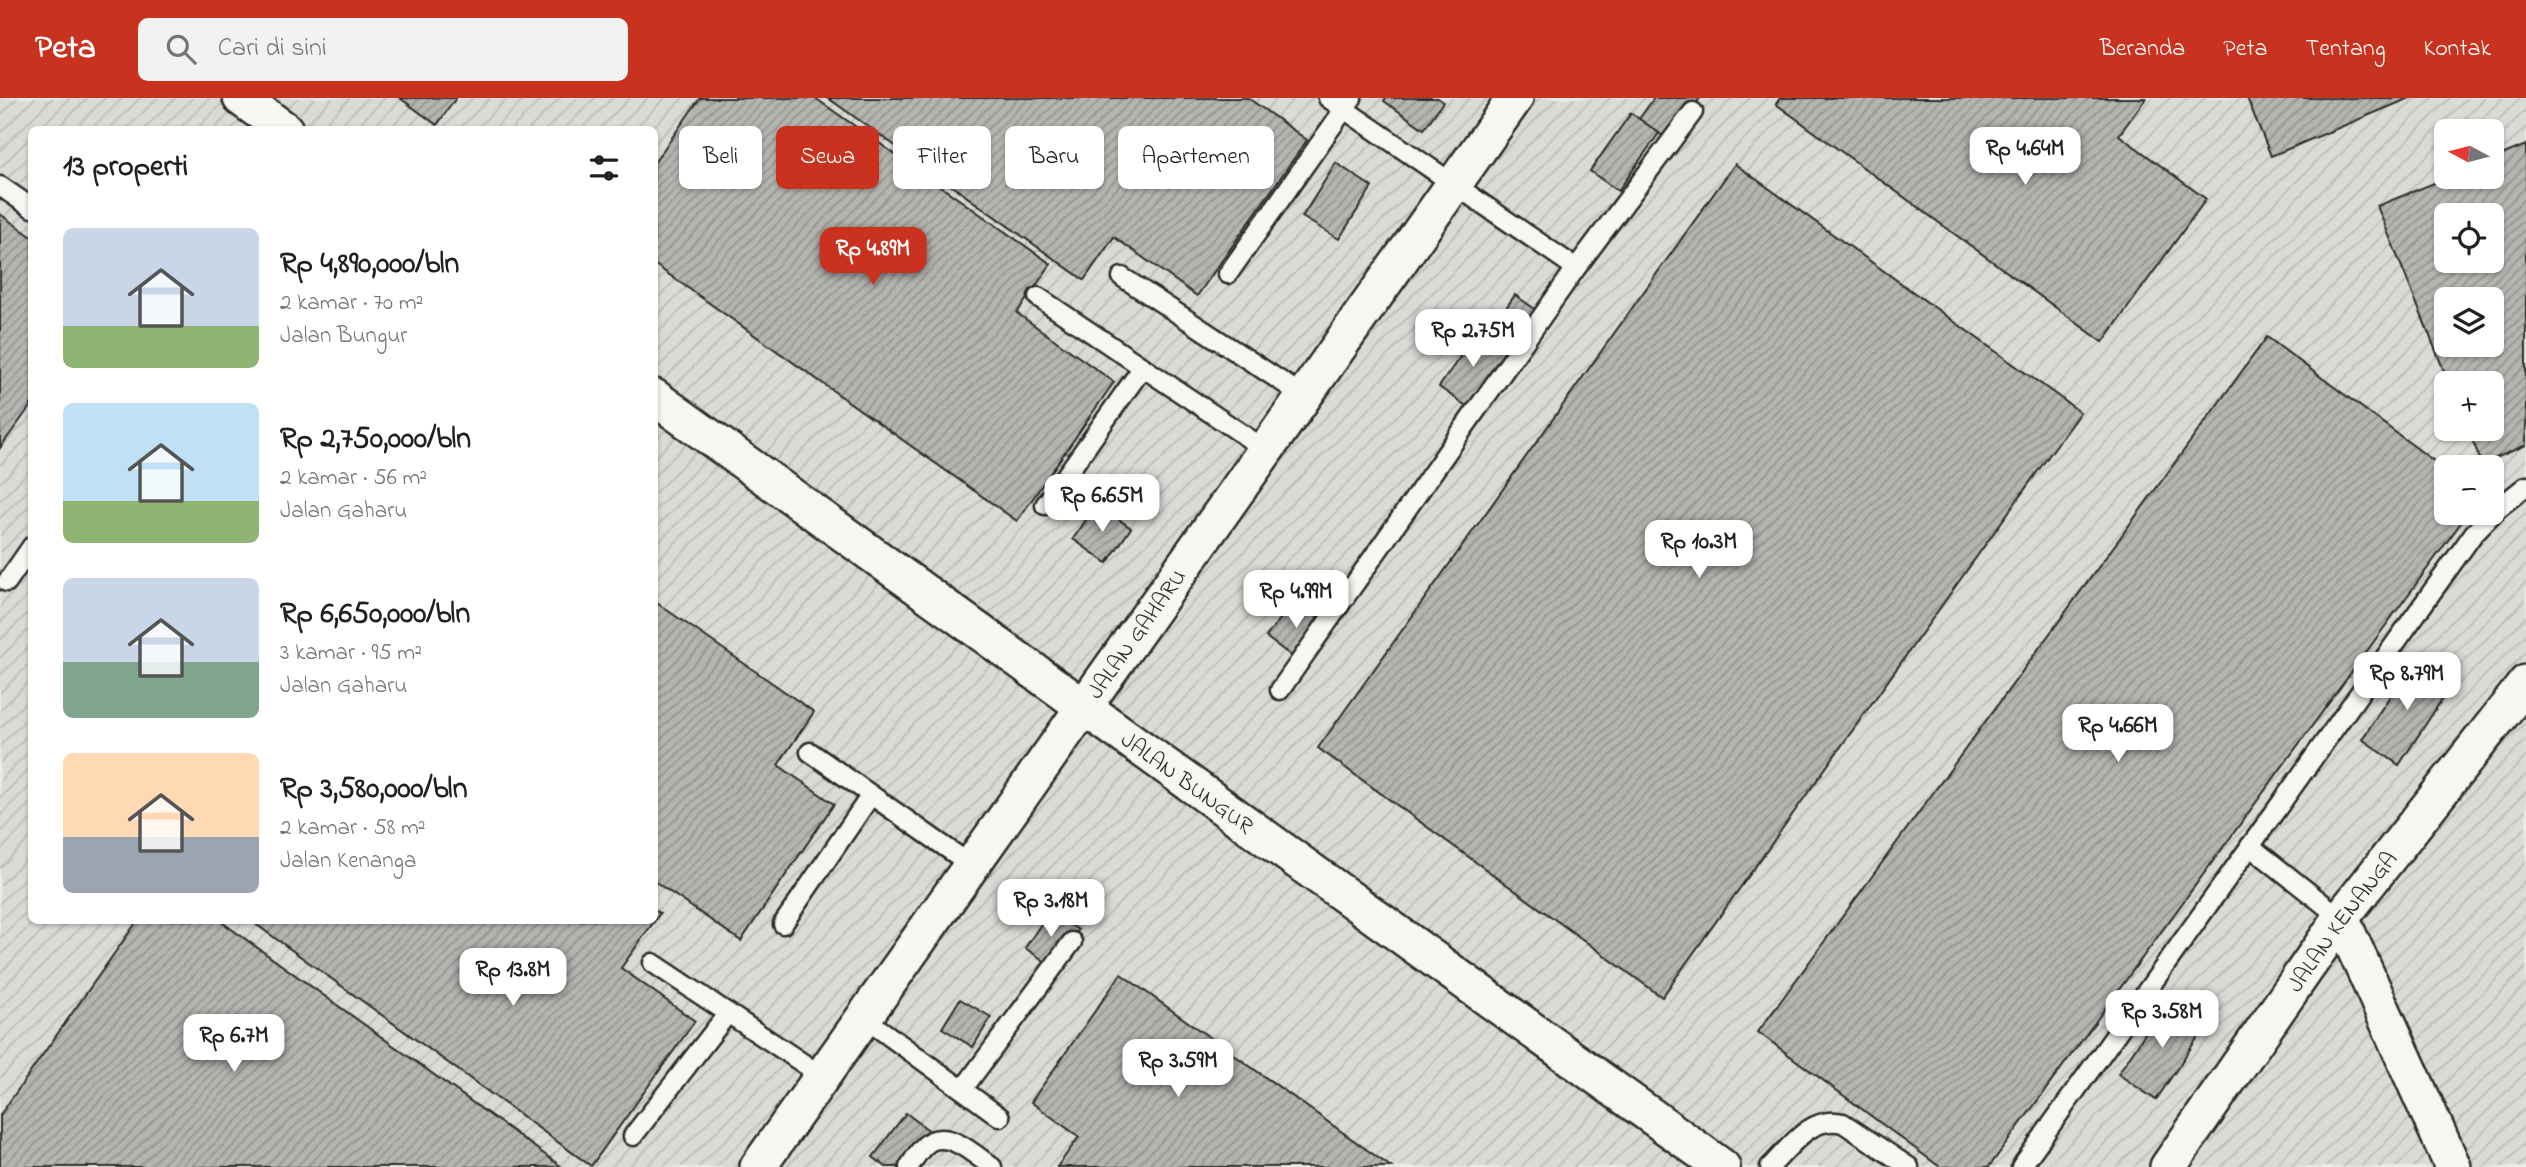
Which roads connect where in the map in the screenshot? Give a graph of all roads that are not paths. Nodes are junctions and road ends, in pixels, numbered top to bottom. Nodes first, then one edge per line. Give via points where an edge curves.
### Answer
1 (241, 98) edge
2 (1328, 98) edge
3 (1515, 98) edge
4 (1348, 104) edge
5 (1693, 112) dead end
6 (280, 126) edge
7 (1452, 185) junction
8 (0, 186) edge
9 (28, 205) edge
10 (1576, 268) junction
11 (1228, 274) dead end
12 (1122, 277) dead end
13 (1038, 297) dead end
14 (1143, 367) junction
15 (1305, 397) junction
16 (658, 400) edge
17 (1266, 450) junction
18 (2526, 486) edge
19 (1045, 505) dead end
20 (28, 552) edge
21 (8, 582) dead end
22 (2526, 683) edge
23 (1280, 690) dead end
24 (1082, 707) junction
25 (810, 752) dead end
26 (871, 795) junction
27 (2250, 846) junction
28 (971, 865) junction
29 (2341, 918) junction
30 (783, 924) dead end
31 (1072, 942) dead end
32 (653, 963) dead end
33 (728, 1013) junction
34 (863, 1017) junction
35 (822, 1076) junction
36 (963, 1089) junction
37 (1000, 1117) dead end
38 (633, 1136) dead end
39 (758, 1167) edge
40 (909, 1167) edge
41 (992, 1167) edge
42 (1722, 1167) edge
43 (1770, 1167) edge
44 (1909, 1167) edge
45 (2021, 1167) edge
46 (2168, 1167) edge
47 (2453, 1167) edge

1 - 6 street
2 - 4 lane
3 - 7 street, JALAN GAHARU
4 - 7 lane
4 - 11 lane
5 - 10 lane
7 - 10 lane
7 - 15 street, JALAN GAHARU
8 - 9 lane
10 - 23 lane
12 - 15 lane
13 - 14 lane
14 - 17 lane
14 - 19 lane
15 - 17 street, JALAN GAHARU
16 - 24 street, JALAN BUNGUR
17 - 24 street, JALAN GAHARU
18 - 27 lane via 2474,533
20 - 21 lane
22 - 29 street, JALAN KENANGA
24 - 28 street, JALAN GAHARU
24 - 42 street, JALAN BUNGUR
25 - 26 lane
26 - 28 lane
26 - 30 lane
27 - 29 lane
27 - 45 lane
28 - 34 street, JALAN GAHARU
29 - 46 street, JALAN KENANGA
29 - 47 street
31 - 36 lane
32 - 33 lane
33 - 35 lane
33 - 38 lane
34 - 35 street, JALAN GAHARU
34 - 36 lane
35 - 39 street, JALAN GAHARU
36 - 37 lane
40 - 41 lane via 923,1147 939,1140 956,1142
43 - 44 lane via 1809,1128 1824,1121 1843,1123

